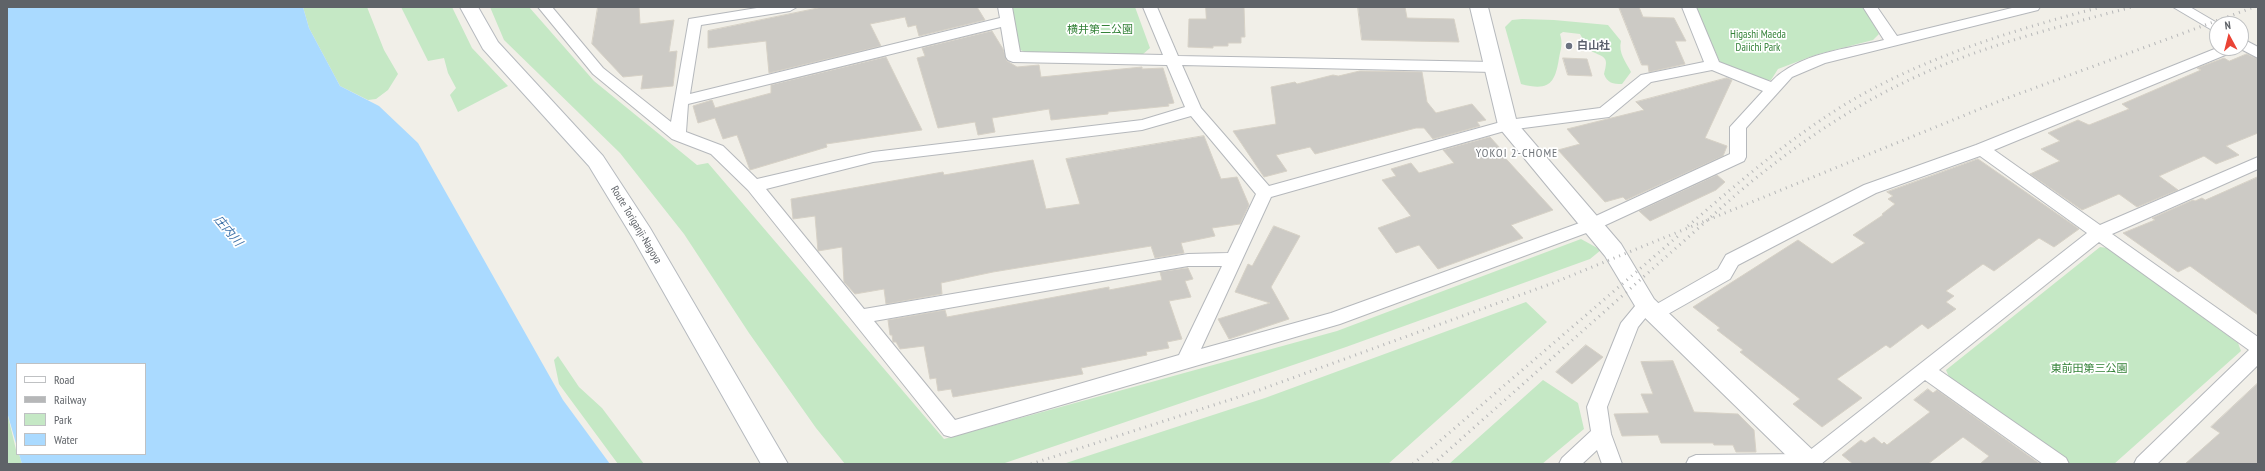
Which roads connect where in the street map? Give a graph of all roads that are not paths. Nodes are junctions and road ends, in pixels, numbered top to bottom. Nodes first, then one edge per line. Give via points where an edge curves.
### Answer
1 (469, 7) edge
2 (545, 7) edge
3 (790, 7) edge
4 (1150, 7) edge
5 (1479, 7) edge
6 (1689, 7) edge
7 (1870, 7) edge
8 (2033, 7) edge
9 (2180, 7) edge
10 (1006, 14) edge
11 (2209, 24) edge
12 (1893, 42) junction
13 (2209, 56) edge
14 (1173, 61) junction
15 (1713, 65) junction
16 (1493, 67) junction
17 (1773, 89) junction
18 (681, 101) junction
19 (1194, 110) junction
20 (1508, 125) junction
21 (678, 135) junction
22 (1982, 149) junction
23 (2258, 163) edge
24 (754, 186) junction
25 (1265, 193) junction
26 (1591, 225) junction
27 (2098, 232) junction
28 (1235, 259) junction
29 (1651, 309) junction
30 (860, 317) junction
31 (2258, 347) edge
32 (2258, 353) edge
33 (1186, 361) junction
34 (1925, 370) junction
35 (1601, 434) junction
36 (1810, 463) edge
37 (775, 464) edge
38 (1569, 464) edge
39 (1612, 464) edge
40 (1696, 464) edge
41 (2059, 464) edge
42 (2144, 464) edge

1 - 37 main road, Route Toriganji-Nagoya via 490,45 596,161 642,234
2 - 21 street via 598,71
3 - 18 street via 694,22
4 - 14 street
5 - 16 street
6 - 15 street
7 - 12 street
8 - 12 street
9 - 11 street
10 - 14 street via 1013,57
10 - 18 street
12 - 17 street via 1820,60 1787,74
13 - 22 street
14 - 16 street
14 - 19 street
15 - 17 street
15 - 20 street via 1646,78 1604,113
16 - 20 street
17 - 26 street via 1738,127 1738,157
18 - 21 street
19 - 24 street via 1142,125 873,157
19 - 25 street
20 - 25 street
20 - 26 street
21 - 24 street via 717,150
22 - 27 street
22 - 29 street via 1870,189 1732,260 1724,274
23 - 27 street
24 - 30 street
25 - 28 street
26 - 29 street via 1612,250
26 - 33 street via 1334,320
27 - 31 street
27 - 34 street
28 - 30 street via 1188,260
28 - 33 street
29 - 35 street via 1630,323 1597,407
29 - 36 street
30 - 33 street via 951,429
32 - 42 street
34 - 36 street
34 - 41 street
35 - 38 street
35 - 39 street
36 - 40 street

